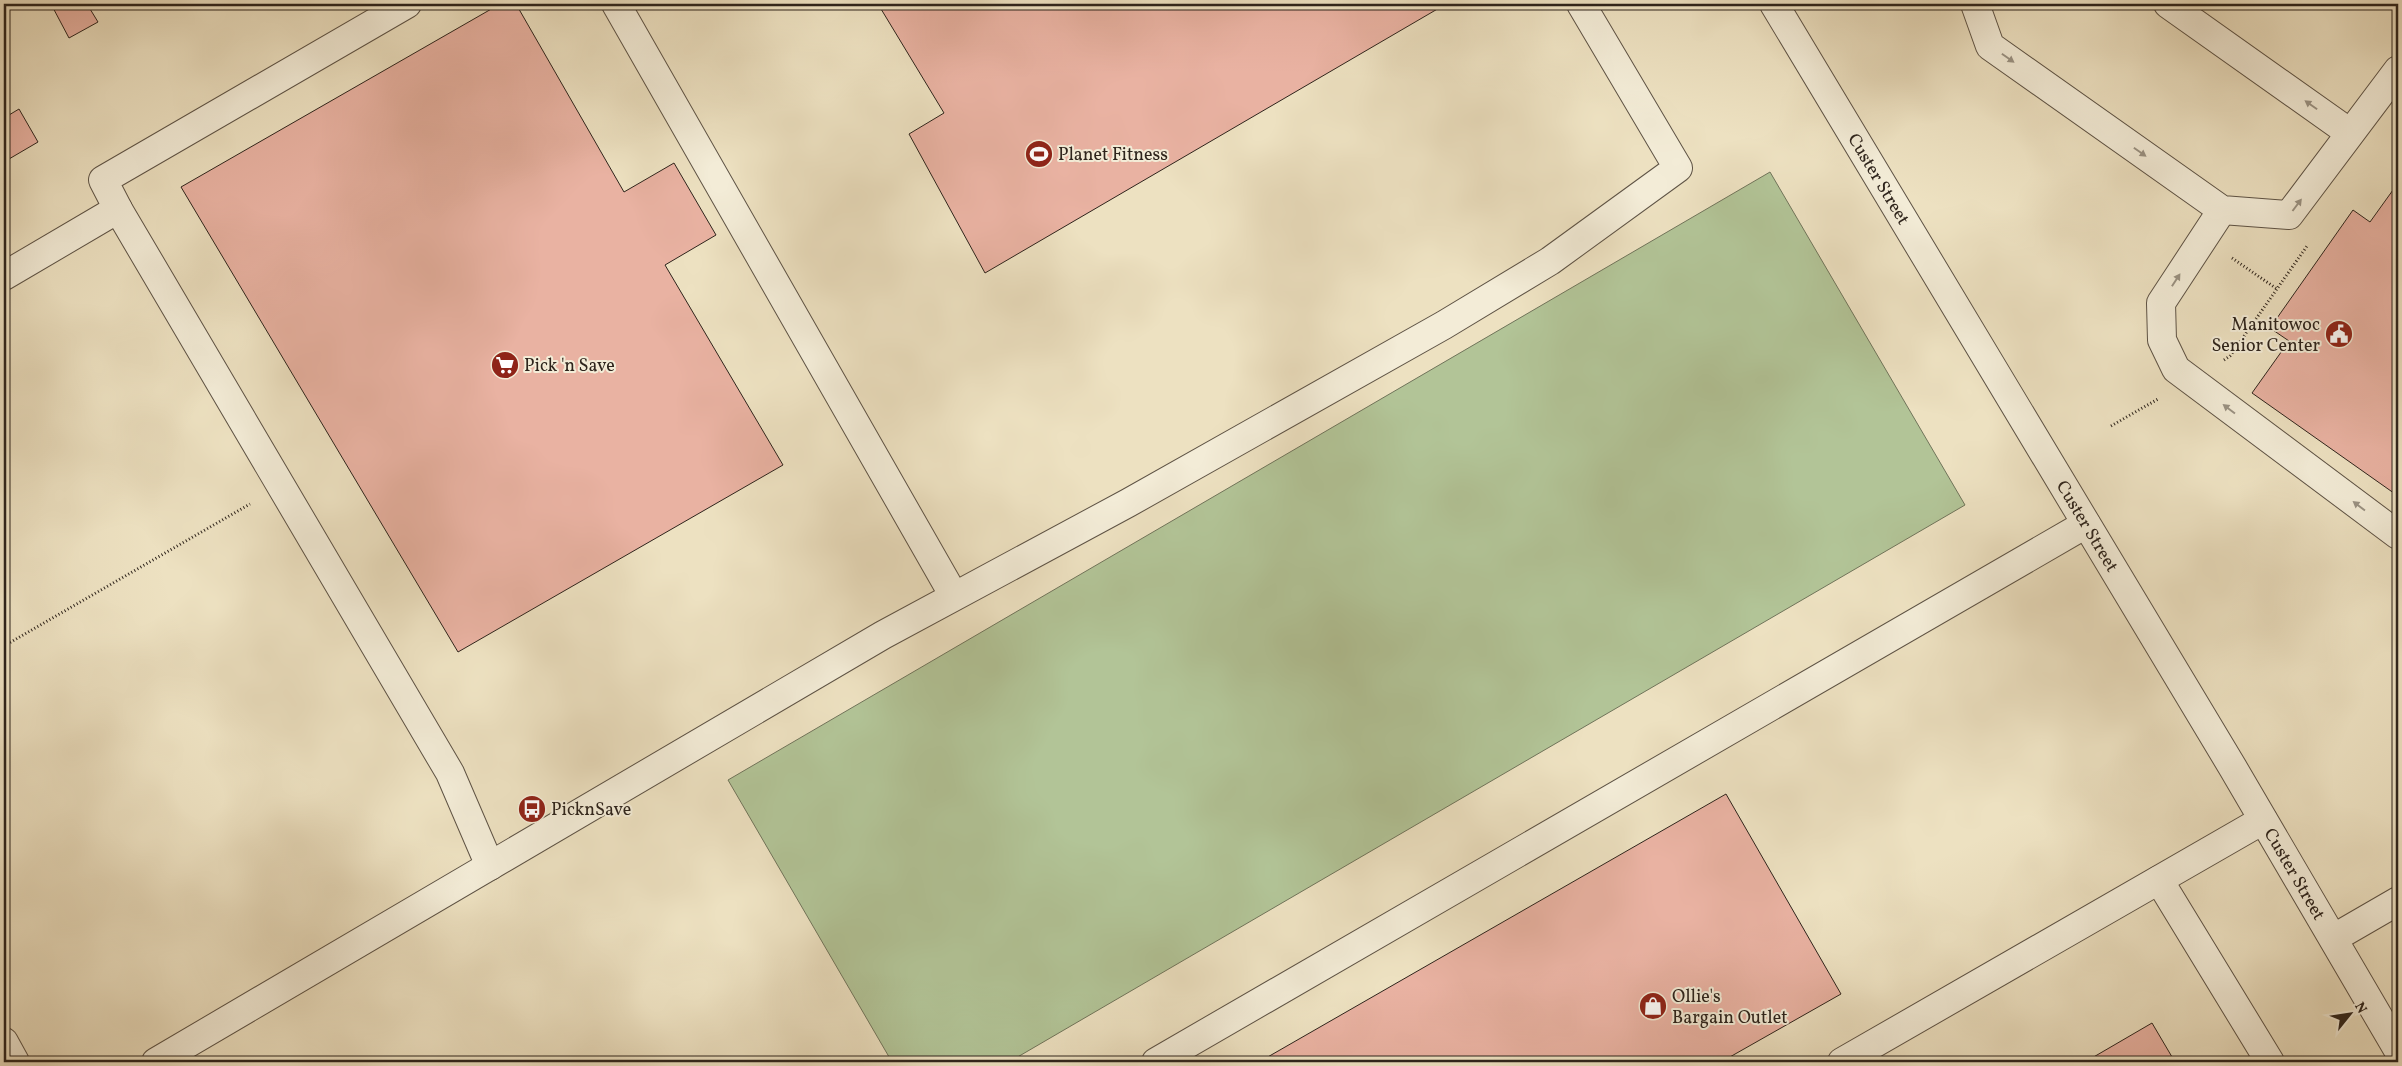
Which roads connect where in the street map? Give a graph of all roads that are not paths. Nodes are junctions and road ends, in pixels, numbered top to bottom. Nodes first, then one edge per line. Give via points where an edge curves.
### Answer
1 (407, 4) edge
2 (616, 4) edge
3 (1581, 4) edge
4 (1774, 4) edge
5 (1975, 4) edge
6 (2168, 4) edge
7 (2398, 70) edge
8 (2350, 134) junction
9 (118, 209) junction
10 (2222, 210) junction
11 (4, 276) edge
12 (2086, 524) junction
13 (2398, 535) edge
14 (954, 596) junction
15 (2264, 820) junction
16 (490, 866) junction
17 (2159, 880) junction
18 (2398, 901) edge
19 (2334, 938) junction
20 (4, 1042) edge
21 (2398, 1050) edge
22 (15, 1062) edge
23 (156, 1062) edge
24 (1156, 1062) edge
25 (1842, 1062) edge
26 (2270, 1062) edge

1 - 9 street via 103,180
2 - 14 street
3 - 14 street via 1678,168 1550,261 1444,324 1128,503
4 - 12 street, Custer Street
5 -> 10 street via 1990,46
8 -> 6 street
7 - 8 street
10 -> 8 street via 2289,215
9 - 11 street
9 - 16 street via 450,773
13 -> 10 street via 2176,369 2162,340 2161,304
12 - 15 street, Custer Street
12 - 24 street
14 - 16 street
15 - 17 street
15 - 19 street, Custer Street
16 - 23 street
17 - 25 street
17 - 26 street
18 - 19 street
19 - 21 street, Custer Street
20 - 22 street

